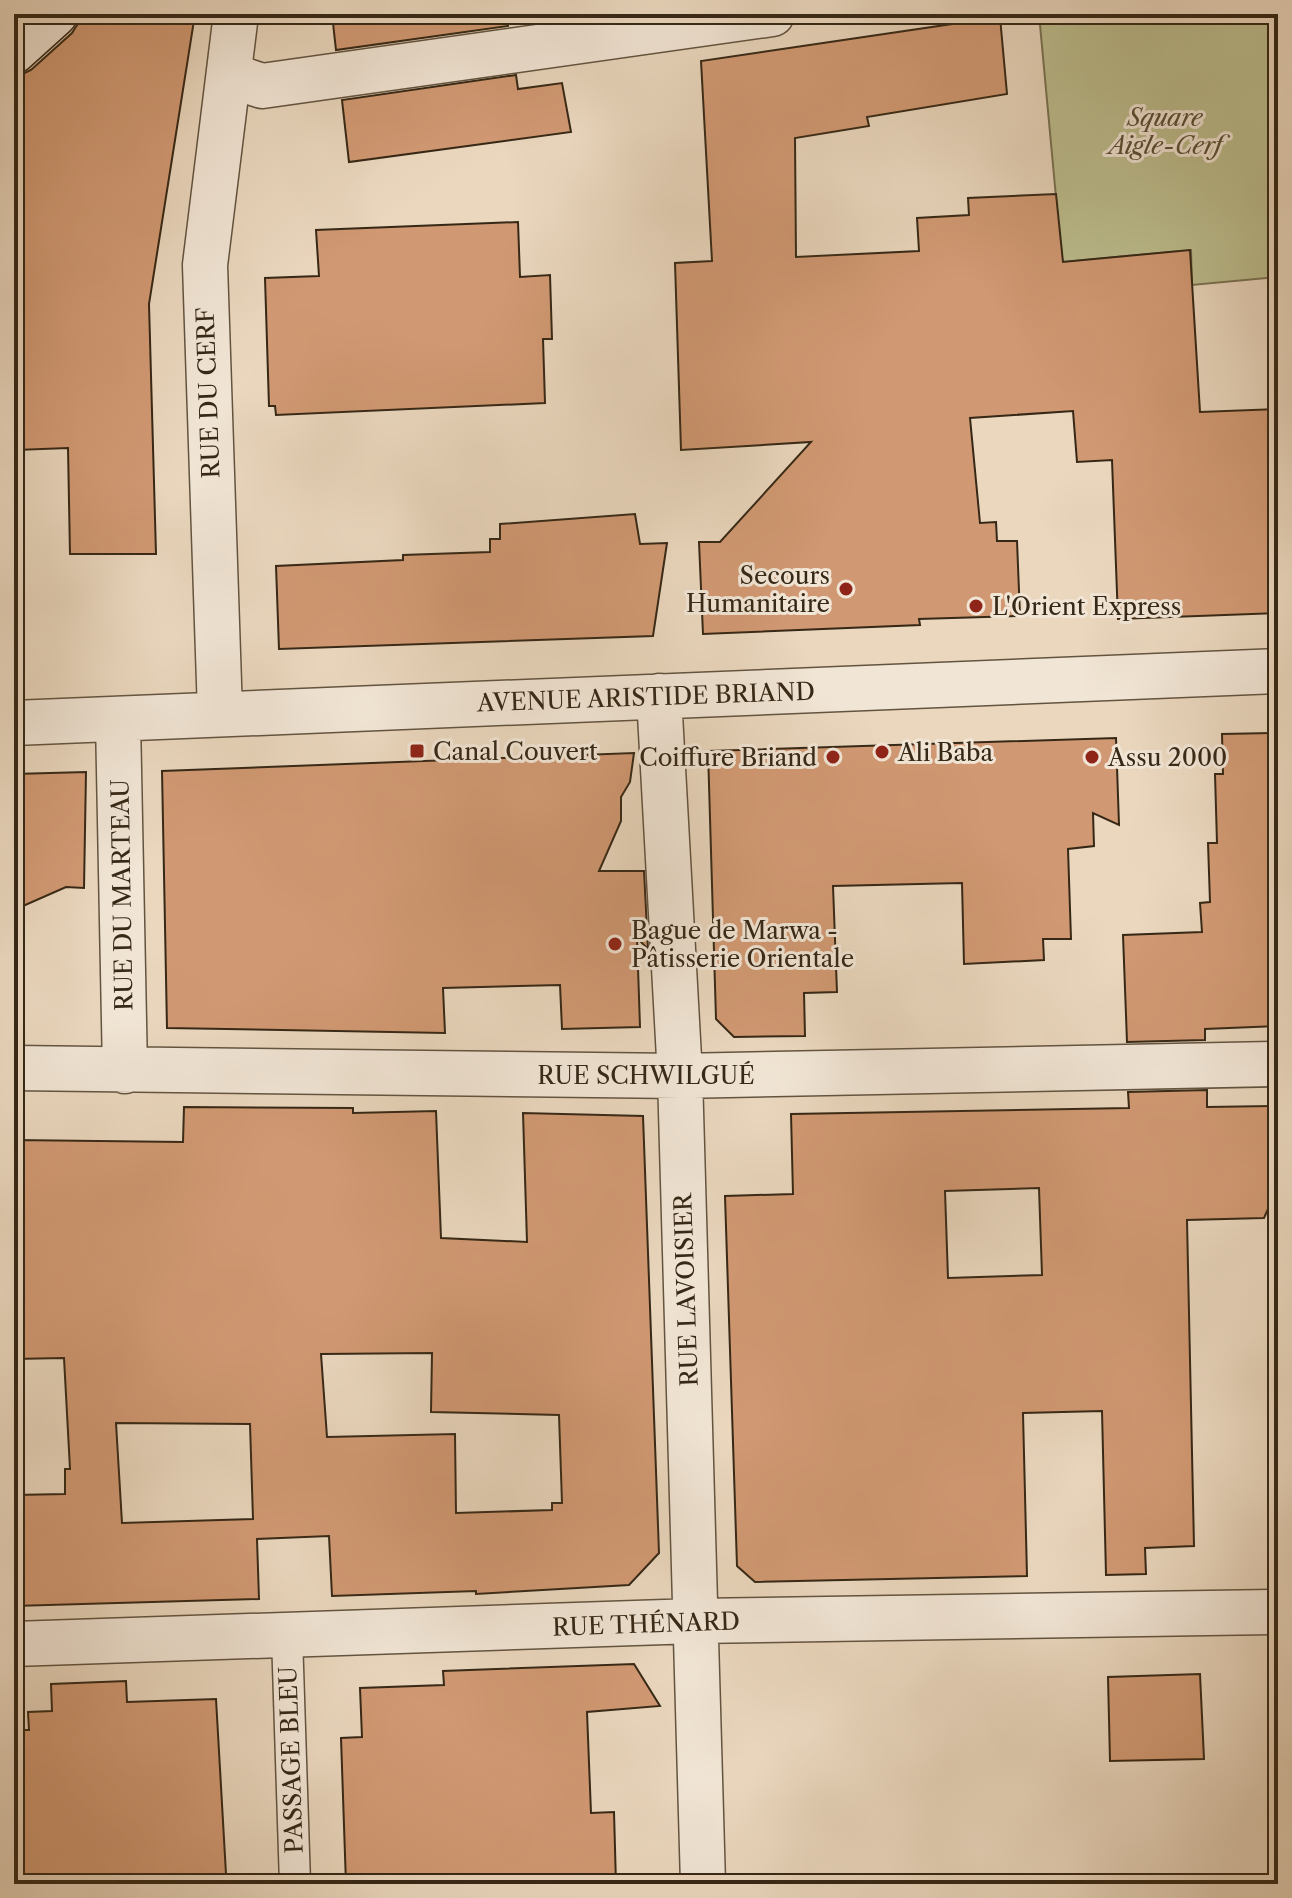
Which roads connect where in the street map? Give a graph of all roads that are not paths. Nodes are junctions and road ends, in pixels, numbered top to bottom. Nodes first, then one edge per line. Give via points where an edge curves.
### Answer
1 (55, 14) edge
2 (236, 14) edge
3 (772, 14) edge
4 (14, 51) edge
5 (229, 75) junction
6 (1278, 671) edge
7 (659, 696) junction
8 (220, 713) junction
9 (118, 720) junction
10 (14, 723) edge
11 (1278, 1064) edge
12 (14, 1068) edge
13 (125, 1071) junction
14 (680, 1076) junction
15 (1278, 1612) edge
16 (695, 1621) junction
17 (287, 1636) junction
18 (14, 1644) edge
19 (295, 1884) edge
20 (703, 1884) edge

1 - 4 street
2 - 5 street, RUE DU CERF
3 - 5 street via 262,86
5 - 8 street, RUE DU CERF via 205,265
6 - 7 street, AVENUE ARISTIDE BRIAND
7 - 8 street, AVENUE ARISTIDE BRIAND
7 - 14 street, RUE LAVOISIER
8 - 9 street, AVENUE ARISTIDE BRIAND
9 - 10 street, AVENUE ARISTIDE BRIAND
9 - 13 street, RUE DU MARTEAU
11 - 14 street, RUE SCHWILGUÉ
12 - 13 street, RUE SCHWILGUÉ
13 - 14 street, RUE SCHWILGUÉ
14 - 16 street, RUE LAVOISIER
15 - 16 street, RUE THÉNARD
16 - 17 street, RUE THÉNARD
16 - 20 street, RUE LAVOISIER
17 - 18 street, RUE THÉNARD
17 - 19 lane, PASSAGE BLEU

